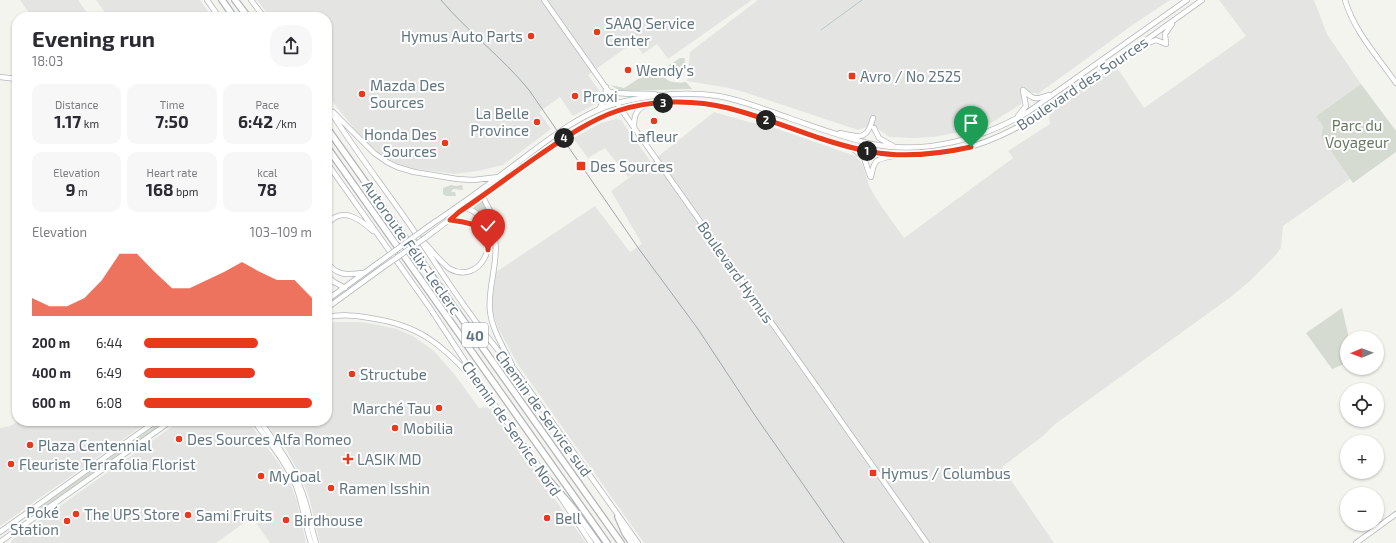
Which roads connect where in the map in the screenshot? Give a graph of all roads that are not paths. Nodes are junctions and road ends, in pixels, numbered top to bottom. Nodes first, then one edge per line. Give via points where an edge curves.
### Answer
1 (207, 0) edge
2 (222, 0) edge
3 (236, 0) edge
4 (251, 0) edge
5 (544, 0) edge
6 (1186, 0) edge
7 (1202, 0) edge
8 (1345, 0) edge
9 (215, 12) edge
10 (230, 12) edge
11 (244, 12) edge
12 (260, 12) edge
13 (1177, 18) junction
14 (1134, 48) junction
15 (0, 77) edge
16 (12, 79) edge
17 (1396, 83) edge
18 (606, 87) junction
19 (610, 92) junction
20 (1057, 92) junction
21 (664, 95) junction
22 (617, 103) junction
23 (646, 105) junction
24 (598, 110) junction
25 (622, 110) junction
26 (332, 111) edge
27 (332, 114) edge
28 (873, 118) dead end
29 (1016, 119) junction
30 (634, 128) junction
31 (874, 128) dead end
32 (822, 129) junction
33 (332, 135) edge
34 (850, 147) junction
35 (895, 147) junction
36 (332, 154) edge
37 (901, 155) junction
38 (332, 170) edge
39 (499, 177) junction
40 (483, 195) junction
41 (458, 206) junction
42 (466, 207) junction
43 (332, 219) edge
44 (450, 220) junction
45 (415, 233) junction
46 (378, 234) junction
47 (496, 239) junction
48 (332, 268) edge
49 (364, 273) junction
50 (332, 280) edge
51 (344, 288) junction
52 (352, 290) junction
53 (332, 296) edge
54 (332, 304) edge
55 (332, 316) edge
56 (515, 370) junction
57 (484, 390) junction
58 (149, 426) edge
59 (164, 426) edge
60 (257, 426) edge
61 (264, 426) edge
62 (547, 478) junction
63 (1396, 514) edge
64 (618, 517) junction
65 (0, 532) edge
66 (1, 542) edge
67 (311, 543) edge
68 (316, 543) edge
69 (591, 543) edge
70 (598, 543) edge
71 (607, 543) edge
72 (621, 543) edge
73 (632, 543) edge
74 (638, 543) edge
75 (927, 543) edge
76 (1356, 543) edge

1 - 9 main road
2 - 10 highway
3 - 11 highway
4 - 12 main road
5 - 18 main road, Boulevard Hymus
6 - 20 main road, Boulevard des Sources
7 - 13 main road, Boulevard des Sources
8 - 17 main road via 1357,28
13 - 14 main road, Boulevard des Sources
13 - 14 main road via 1166,32 1166,44 1156,40
14 - 37 main road, Boulevard des Sources via 1048,110 998,137 947,152
15 - 16 main road
18 - 19 main road, Boulevard Hymus
18 - 24 main road via 605,102
19 - 21 main road
19 - 22 main road, Boulevard Hymus
20 - 29 main road, Boulevard des Sources
20 - 29 main road via 1036,99 1023,90 1026,106
21 - 22 main road, Boulevard des Sources
21 - 32 main road, Boulevard des Sources via 695,94 724,98
22 - 24 main road, Boulevard des Sources
22 - 25 main road, Boulevard Hymus
23 - 25 main road, Boulevard des Sources
23 - 30 main road via 636,113
23 - 34 main road, Boulevard des Sources via 688,102 724,107
24 - 39 main road, Boulevard des Sources via 562,129
25 - 30 main road, Boulevard Hymus
25 - 40 main road, Boulevard des Sources via 579,128
26 - 39 main road via 374,153 397,167 457,179
27 - 45 main road, Chemin de Service sud
28 - 32 main road via 869,131 864,135 856,136
29 - 35 main road, Boulevard des Sources via 988,132 960,140
30 - 75 main road, Boulevard Hymus
31 - 35 main road via 879,138
32 - 35 main road, Boulevard des Sources via 877,145
33 - 72 highway, Autoroute Félix-Leclerc / 40
34 - 37 main road, Boulevard des Sources
34 - 37 main road via 864,158 871,177 876,160
36 - 71 highway, Autoroute Félix-Leclerc / 40
38 - 46 main road, Chemin de Service Nord
39 - 41 main road, Boulevard des Sources
40 - 42 main road, Boulevard des Sources
40 - 47 main road via 497,223
41 - 42 main road
41 - 49 main road, Boulevard des Sources, bridge
42 - 44 main road, Boulevard des Sources
42 - 47 main road via 488,223
43 - 46 main road via 343,215 350,216
44 - 45 main road via 471,223 484,234 488,242 487,253 476,268 463,272 448,267
44 - 52 main road, Boulevard des Sources, bridge
45 - 56 main road, Chemin de Service sud via 495,346
46 - 57 main road, Chemin de Service Nord
47 - 56 main road via 489,297 490,315
48 - 49 main road via 343,275
49 - 51 main road, Boulevard des Sources
50 - 51 main road
51 - 52 main road
51 - 53 main road, Boulevard des Sources
52 - 54 main road, Boulevard des Sources
55 - 57 main road via 351,315 396,322 410,327 437,344
56 - 64 main road, Chemin de Service sud
57 - 62 main road, Chemin de Service Nord
58 - 65 main road
59 - 66 main road
60 - 67 main road via 293,479
61 - 68 main road via 288,461 297,479 306,502
62 - 69 main road, Chemin de Service Nord
62 - 70 highway
63 - 76 main road
64 - 73 highway
64 - 74 main road, Chemin de Service sud

